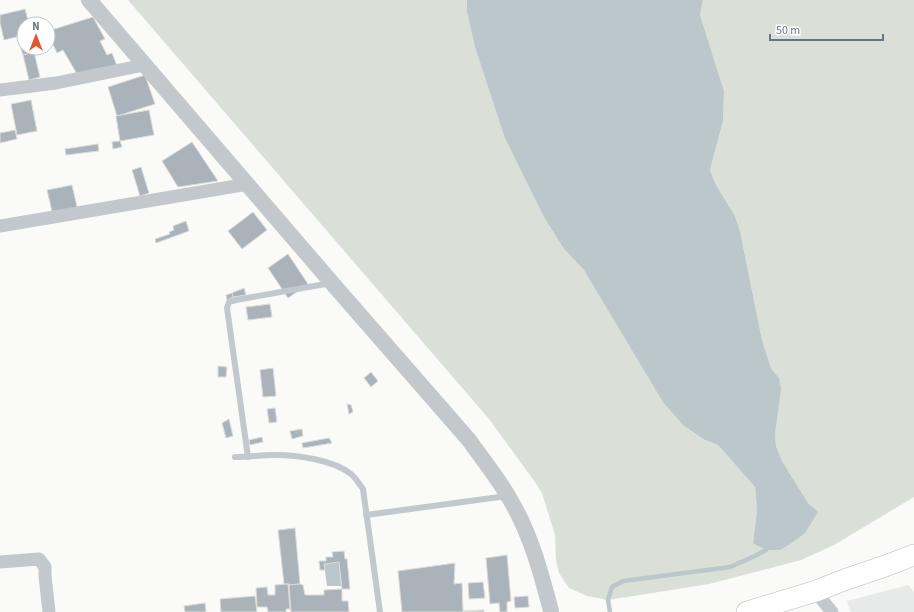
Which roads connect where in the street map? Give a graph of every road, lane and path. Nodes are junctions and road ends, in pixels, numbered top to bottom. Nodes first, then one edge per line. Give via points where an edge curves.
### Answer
1 (89, 0) edge
2 (144, 65) junction
3 (0, 90) edge
4 (248, 184) junction
5 (0, 226) edge
6 (332, 283) junction
7 (235, 456) dead end
8 (248, 457) junction
9 (508, 496) junction
10 (366, 515) junction
11 (913, 557) edge
12 (0, 562) edge
13 (816, 591) junction
14 (49, 612) edge
15 (380, 612) edge
16 (551, 612) edge
17 (747, 612) edge
18 (832, 612) edge

1 - 2 street
2 - 3 street via 56,83
2 - 4 street
4 - 5 street
4 - 6 street
6 - 8 lane via 229,302 227,308
6 - 9 street via 469,440
7 - 8 lane
8 - 10 lane via 295,456 334,464 352,474 363,489
9 - 10 lane
9 - 16 street via 536,556
10 - 15 lane
11 - 13 highway
12 - 14 street via 39,559 45,568
13 - 17 highway
13 - 18 street

